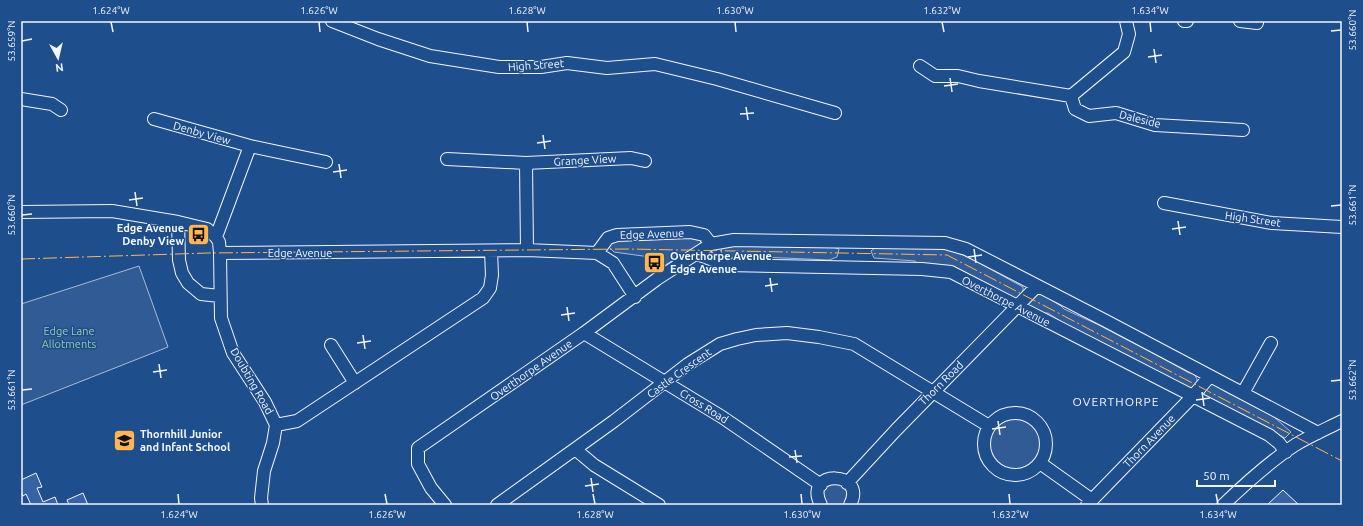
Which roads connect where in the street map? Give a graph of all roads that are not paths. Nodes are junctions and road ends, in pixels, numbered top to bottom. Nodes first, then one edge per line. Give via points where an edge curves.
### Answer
1 (332, 21) edge
2 (1126, 21) edge
3 (1240, 21) edge
4 (1257, 23) dead end
5 (920, 66) dead end
6 (1071, 96) junction
7 (21, 99) edge
8 (61, 110) dead end
9 (835, 113) dead end
10 (154, 119) dead end
11 (1244, 130) dead end
12 (250, 146) junction
13 (447, 158) dead end
14 (645, 161) dead end
15 (326, 162) dead end
16 (526, 163) junction
17 (1164, 203) dead end
18 (21, 212) edge
19 (178, 222) junction
20 (1342, 227) edge
21 (216, 238) junction
22 (711, 244) junction
23 (527, 250) junction
24 (491, 251) junction
25 (220, 253) junction
26 (597, 253) junction
27 (697, 254) junction
28 (1037, 286) junction
29 (220, 296) junction
30 (635, 297) junction
31 (1018, 306) junction
32 (584, 333) junction
33 (1271, 343) dead end
34 (331, 345) dead end
35 (1210, 376) junction
36 (665, 382) junction
37 (355, 383) junction
38 (933, 392) junction
39 (1243, 393) junction
40 (1193, 396) junction
41 (1342, 421) edge
42 (276, 425) junction
43 (989, 426) junction
44 (1318, 433) junction
45 (575, 449) junction
46 (1286, 452) junction
47 (1040, 463) junction
48 (848, 483) junction
49 (821, 485) junction
50 (1090, 503) edge
51 (262, 505) edge
52 (445, 505) edge
53 (497, 505) edge
54 (659, 505) edge
55 (820, 505) edge
56 (850, 505) edge
57 (1223, 505) edge

1 - 9 street, High Street via 430,56 499,67 541,67 567,63 607,68 655,64
2 - 6 street via 1129,34 1124,52
3 - 4 street
5 - 6 street via 935,76 958,76
6 - 11 street, Daleside via 1075,109 1089,116 1116,113 1155,125
7 - 8 street via 52,104
10 - 12 street, Denby View
12 - 15 street, Denby View
12 - 21 street
13 - 16 street, Grange View
14 - 16 street, Grange View via 631,158
16 - 23 street
17 - 20 street, High Street via 1272,223
18 - 19 street via 112,211
19 - 21 street via 207,229
19 - 29 street via 182,273 188,283 201,294
21 - 25 street
22 - 26 street, Edge Avenue via 704,235 690,232 617,235 608,238
22 - 27 street, Overthorpe Avenue
22 - 28 street, Overthorpe Avenue via 734,240 945,243 966,249
23 - 24 street, Edge Avenue
23 - 26 street, Edge Avenue
24 - 25 street, Edge Avenue
24 - 37 street, Doubting Road via 490,288 483,298
25 - 29 street, Doubting Road
26 - 30 street via 613,263
27 - 30 street, Overthorpe Avenue via 657,279
27 - 31 street, Overthorpe Avenue via 726,265 922,268 951,272
28 - 31 street, Thorn Road
28 - 35 street, Overthorpe Avenue
29 - 42 street, Doubting Road via 221,318 233,353 266,402
30 - 32 street, Overthorpe Avenue
31 - 38 street, Thorn Road
31 - 40 street, Overthorpe Avenue
32 - 36 street, Cross Road
32 - 52 street, Overthorpe Avenue via 418,448 418,464 431,488
33 - 39 street
34 - 37 street
35 - 39 street, Overthorpe Avenue
35 - 40 street, Thorn Avenue
36 - 38 street, Castle Crescent via 720,344 756,335 787,333 854,344
36 - 45 street, Castle Crescent
36 - 49 street, Cross Road via 722,417
37 - 42 street, Doubting Road via 297,421
38 - 43 street, Castle Crescent
38 - 48 street, Thorn Road
39 - 44 street, Overthorpe Avenue
40 - 46 street, Overthorpe Avenue via 1269,435 1279,442
40 - 50 street, Thorn Avenue
41 - 44 street
42 - 51 street via 264,471
43 - 47 street via 984,437 984,450 995,468 1003,473 1023,474
43 - 47 street via 1001,416 1011,413 1021,413 1033,418 1042,428 1046,438 1046,448
44 - 46 street
45 - 53 street, Castle Crescent
45 - 54 street via 594,465
46 - 57 street via 1247,482
47 - 50 street
48 - 49 street via 834,478
48 - 56 street via 853,497
49 - 55 street via 818,496

